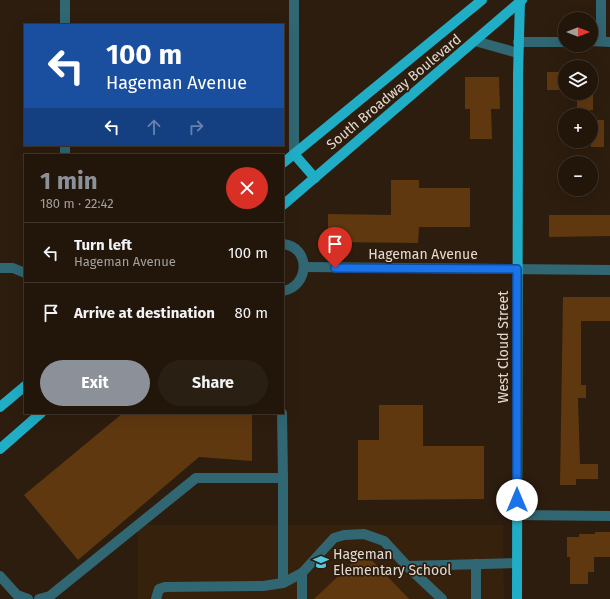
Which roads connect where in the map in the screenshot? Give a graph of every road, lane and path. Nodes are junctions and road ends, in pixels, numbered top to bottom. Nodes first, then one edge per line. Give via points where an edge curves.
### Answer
1 (65, 0) edge
2 (294, 0) edge
3 (482, 0) edge
4 (521, 0) edge
5 (601, 0) edge
6 (65, 24) edge
7 (475, 41) junction
8 (601, 41) edge
9 (518, 42) junction
10 (558, 42) edge
11 (518, 53) junction
12 (294, 154) junction
13 (284, 162) edge
14 (315, 178) junction
15 (284, 204) edge
16 (284, 244) edge
17 (0, 268) edge
18 (305, 268) junction
19 (517, 269) junction
20 (610, 270) edge
21 (24, 273) edge
22 (284, 291) edge
23 (24, 387) edge
24 (0, 407) edge
25 (40, 414) edge
26 (282, 414) edge
27 (0, 449) edge
28 (283, 478) junction
29 (517, 515) junction
30 (610, 516) edge
31 (517, 563) junction
32 (476, 564) junction
33 (407, 566) junction
34 (302, 573) junction
35 (0, 576) edge
36 (283, 583) junction
37 (28, 599) edge
38 (39, 599) edge
39 (156, 599) edge
40 (302, 599) edge
41 (442, 599) edge
42 (476, 599) edge
43 (517, 599) edge

1 - 6 street
2 - 12 street
3 - 12 main road, South Broadway Boulevard
4 - 7 main road, South Broadway Boulevard
4 - 9 main road, West Cloud Street
5 - 8 street
7 - 11 street
7 - 14 main road, South Broadway Boulevard
9 - 10 street
9 - 11 main road, West Cloud Street
11 - 19 main road, West Cloud Street
12 - 13 main road, South Broadway Boulevard
12 - 14 main road
14 - 15 main road, South Broadway Boulevard
16 - 18 street via 300,253
17 - 21 street via 13,268
18 - 19 street, Hageman Avenue
18 - 22 street via 295,287
19 - 20 street, Hageman Avenue
19 - 29 main road, West Cloud Street
23 - 24 main road
25 - 27 main road
26 - 28 street
28 - 36 street
28 - 38 street via 196,478 50,596
29 - 30 street
29 - 31 main road, West Cloud Street
31 - 32 street
31 - 43 main road, West Cloud Street
32 - 33 street
32 - 42 street
33 - 34 street via 384,541 364,534 344,535 334,538
33 - 41 street
34 - 36 street
34 - 40 street
35 - 37 street via 17,595
36 - 39 street via 263,586 165,587 159,589

